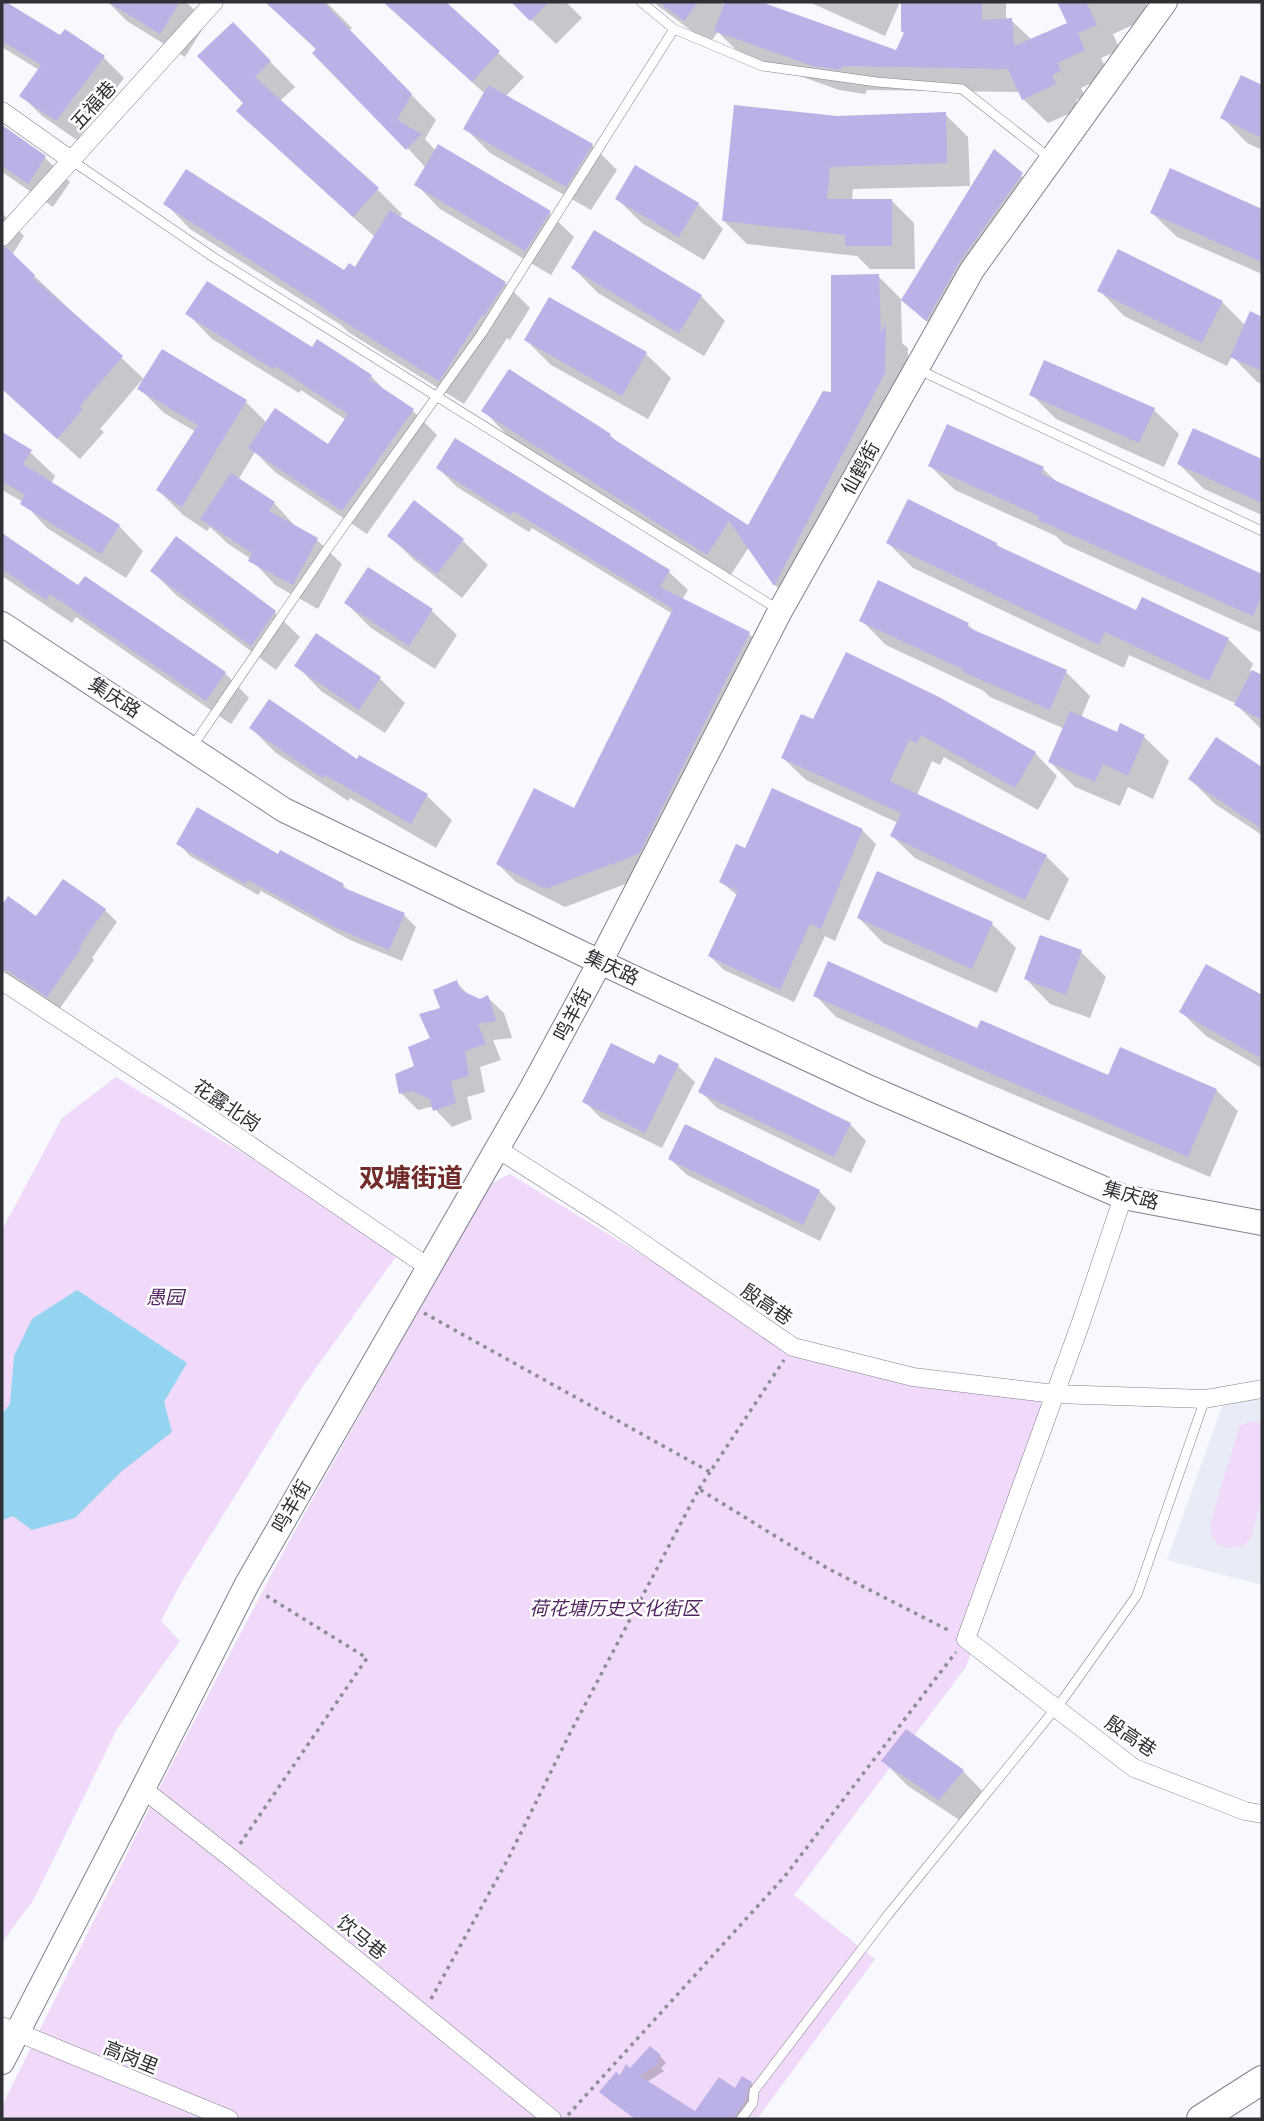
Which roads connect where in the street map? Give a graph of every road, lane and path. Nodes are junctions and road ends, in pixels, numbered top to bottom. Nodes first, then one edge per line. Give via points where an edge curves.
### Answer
1 (214, 2) edge
2 (641, 2) edge
3 (1165, 2) edge
4 (674, 29) junction
5 (2, 111) edge
6 (1051, 159) junction
7 (71, 160) junction
8 (2, 237) edge
9 (916, 369) junction
10 (437, 395) junction
11 (1262, 531) edge
12 (780, 611) junction
13 (2, 624) edge
14 (192, 747) junction
15 (600, 962) junction
16 (2, 981) edge
17 (496, 1148) junction
18 (1123, 1197) junction
19 (1262, 1223) edge
20 (428, 1267) junction
21 (407, 1303) junction
22 (793, 1347) junction
23 (1262, 1389) edge
24 (1055, 1394) junction
25 (1205, 1399) junction
26 (710, 1472) junction
27 (699, 1489) junction
28 (247, 1584) junction
29 (966, 1639) junction
30 (1056, 1708) junction
31 (143, 1789) junction
32 (1262, 1814) edge
33 (231, 1858) junction
34 (424, 2014) junction
35 (9, 2030) edge
36 (2, 2062) edge
37 (1262, 2080) edge
38 (229, 2119) edge
39 (552, 2119) edge
40 (564, 2119) edge
41 (741, 2119) edge
42 (1200, 2119) edge

1 - 7 street, 五福巷
2 - 4 lane
3 - 6 street, 仙鹤街
4 - 6 lane via 762,66 962,89
4 - 10 lane
5 - 7 street
6 - 9 street, 仙鹤街 via 972,270
7 - 8 street, 五福巷
7 - 10 lane via 213,257
9 - 11 lane
9 - 12 street, 仙鹤街
10 - 12 lane
10 - 14 lane
12 - 15 street, 仙鹤街
13 - 14 street, 集庆路
14 - 15 street, 集庆路 via 284,810
15 - 17 street, 鸣羊街
15 - 18 street, 集庆路 via 870,1088
16 - 20 street, 花露北岗
17 - 20 street, 鸣羊街
17 - 22 street, 殷高巷
18 - 19 street, 集庆路
18 - 24 street
20 - 21 street, 鸣羊街
21 - 26 path
21 - 28 street, 鸣羊街
22 - 24 street, 殷高巷 via 913,1377
22 - 26 path
23 - 25 street, 殷高巷
24 - 25 street, 殷高巷
24 - 29 street
25 - 30 lane via 1137,1595
26 - 27 path
27 - 29 path via 827,1567
27 - 34 path
28 - 31 street, 鸣羊街
28 - 33 path via 367,1658
29 - 30 street, 殷高巷
29 - 40 path via 785,1876
30 - 32 street, 殷高巷 via 1134,1768
30 - 41 lane via 887,1916 754,2091
31 - 33 street, 饮马巷
31 - 35 street, 鸣羊街
33 - 34 street, 饮马巷
34 - 39 street, 饮马巷
35 - 36 street, 鸣羊街
35 - 38 street, 高岗里
37 - 42 main road

